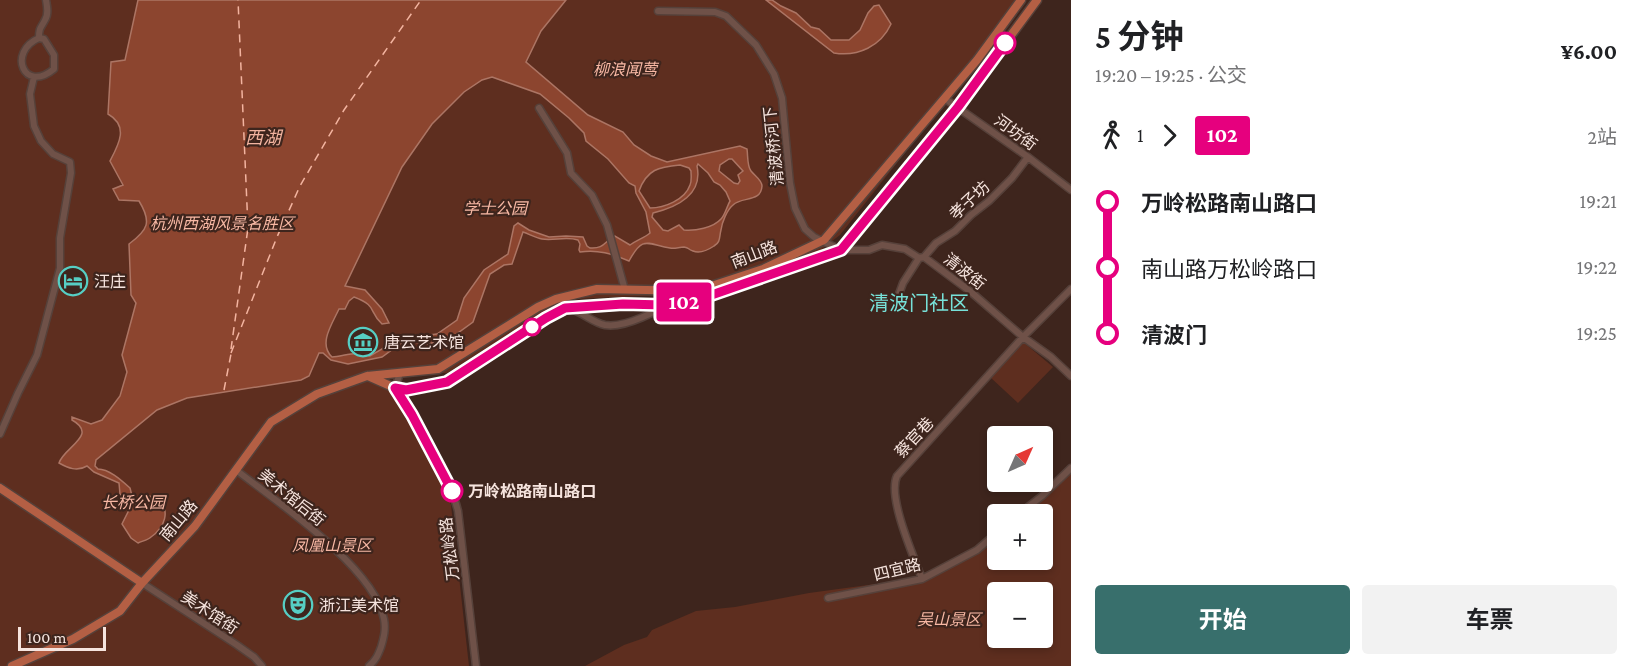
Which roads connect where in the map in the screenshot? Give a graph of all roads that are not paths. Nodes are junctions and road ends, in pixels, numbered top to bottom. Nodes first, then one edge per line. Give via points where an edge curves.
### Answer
1 (46, 0) edge
2 (1021, 0) edge
3 (1037, 0) edge
4 (658, 11) dead end
5 (39, 38) junction
6 (34, 77) junction
7 (944, 98) junction
8 (958, 107) junction
9 (539, 108) dead end
10 (1028, 157) junction
11 (1071, 190) edge
12 (824, 240) junction
13 (841, 250) junction
14 (922, 257) junction
15 (1071, 289) edge
16 (625, 290) junction
17 (691, 291) junction
18 (899, 294) dead end
19 (665, 305) junction
20 (565, 308) junction
21 (1023, 337) junction
22 (400, 373) junction
23 (367, 376) junction
24 (1071, 376) edge
25 (395, 388) junction
26 (0, 434) edge
27 (1071, 468) edge
28 (236, 470) junction
29 (0, 488) edge
30 (1032, 504) edge
31 (987, 541) edge
32 (922, 579) junction
33 (142, 583) junction
34 (828, 598) dead end
35 (12, 666) edge
36 (262, 666) edge
37 (369, 666) edge
38 (476, 666) edge

1 - 5 street via 47,14
2 - 7 main road, 南山路
3 - 8 main road
4 - 12 street, 清波桥河下 via 715,12 726,16 756,45 774,74 782,98 795,208 805,229
5 - 6 street via 25,48 21,57 26,74
5 - 6 street via 44,39 54,55 54,69
6 - 26 street via 30,94 34,126 53,154 70,162 71,173 60,238 60,268 37,355
7 - 8 street, 河坊街
7 - 12 main road, 南山路
8 - 10 street, 河坊街
8 - 13 main road
9 - 16 street via 567,153 571,173 592,195 607,225
10 - 11 street, 河坊街
10 - 14 street, 孝子坊 via 989,201
12 - 13 street
12 - 17 main road, 南山路 via 763,269
13 - 14 street, 清波街 via 869,250 882,245
13 - 19 main road, 南山路 via 700,299
14 - 18 street, 孝子坊
14 - 21 street, 清波街
15 - 21 street
16 - 17 main road, 南山路
16 - 22 main road, 南山路 via 597,289 556,299 438,369
17 - 19 street
19 - 20 main road, 南山路
19 - 20 street via 618,325 603,325 582,312
20 - 25 main road, 南山路 via 447,382 406,390
21 - 24 street, 清波街
21 - 32 street, 蔡官巷 via 894,483 898,510
22 - 23 main road, 南山路
22 - 25 street
23 - 25 main road, 南山路
23 - 28 main road, 南山路 via 317,394 271,422
25 - 38 street, 万松岭路 via 453,493
27 - 30 street
28 - 33 main road, 南山路 via 195,526
28 - 37 street, 美术馆后街 via 340,554 359,574 384,618 385,634 376,661
29 - 33 main road
31 - 32 street, 四宜路
32 - 34 street, 四宜路
33 - 35 main road, 南山路 via 120,611 73,639
33 - 36 street, 美术馆街 via 237,645

